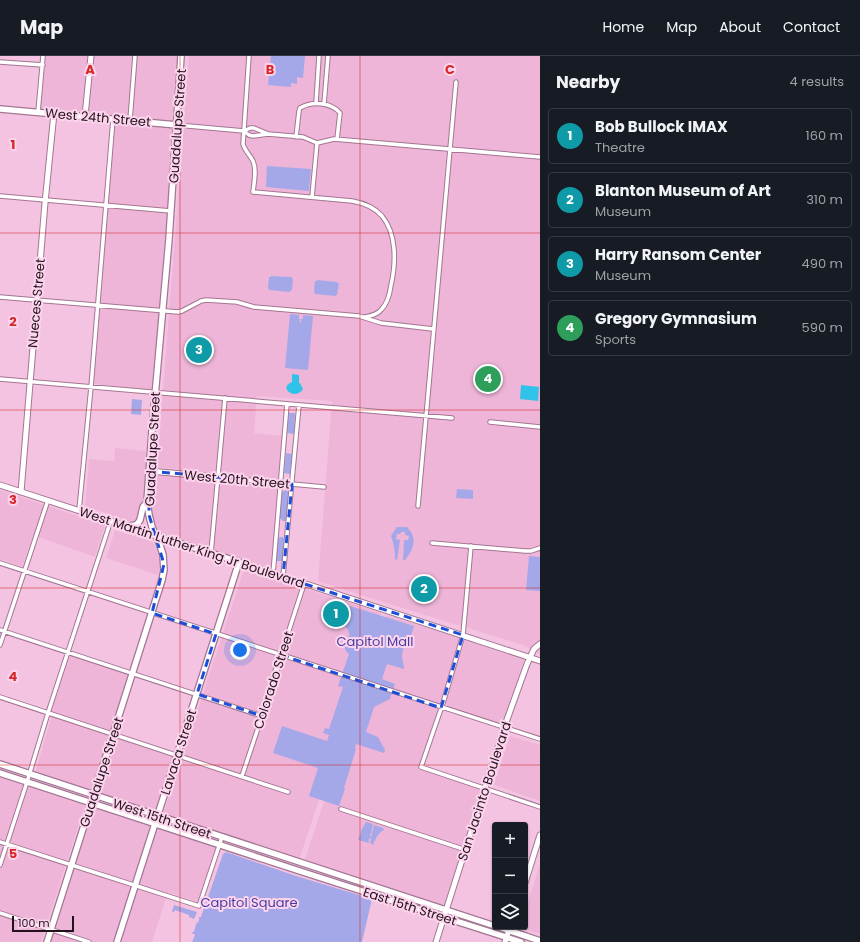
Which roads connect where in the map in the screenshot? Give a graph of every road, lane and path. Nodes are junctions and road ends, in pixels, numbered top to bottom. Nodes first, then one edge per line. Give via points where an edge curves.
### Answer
1 (43, 56) edge
2 (90, 56) edge
3 (135, 56) edge
4 (181, 56) edge
5 (249, 56) edge
6 (328, 56) edge
7 (319, 58) edge
8 (328, 61) junction
9 (0, 62) edge
10 (42, 65) junction
11 (456, 82) dead end
12 (316, 103) junction
13 (324, 104) junction
14 (0, 109) edge
15 (38, 112) junction
16 (54, 113) junction
17 (85, 116) junction
18 (113, 119) junction
19 (130, 120) junction
20 (177, 124) junction
21 (244, 131) junction
22 (268, 134) junction
23 (296, 137) junction
24 (337, 140) junction
25 (318, 143) junction
26 (450, 150) junction
27 (540, 157) edge
28 (0, 196) edge
29 (312, 197) junction
30 (45, 199) junction
31 (106, 205) junction
32 (171, 211) junction
33 (0, 297) edge
34 (36, 300) junction
35 (98, 305) junction
36 (163, 311) junction
37 (359, 316) junction
38 (434, 329) junction
39 (0, 379) edge
40 (30, 382) junction
41 (91, 387) junction
42 (156, 392) junction
43 (225, 398) junction
44 (288, 404) junction
45 (298, 405) junction
46 (426, 416) junction
47 (452, 418) dead end
48 (490, 422) dead end
49 (540, 427) edge
50 (149, 471) junction
51 (217, 477) junction
52 (280, 483) junction
53 (292, 484) junction
54 (0, 485) edge
55 (324, 487) dead end
56 (21, 492) junction
57 (48, 500) junction
58 (147, 502) junction
59 (418, 506) dead end
60 (80, 510) junction
61 (111, 520) junction
62 (277, 523) junction
63 (287, 524) junction
64 (128, 526) junction
65 (276, 535) junction
66 (157, 536) junction
67 (286, 536) junction
68 (432, 543) dead end
69 (471, 546) junction
70 (540, 548) edge
71 (210, 553) junction
72 (239, 562) junction
73 (0, 563) edge
74 (24, 571) junction
75 (273, 574) junction
76 (283, 577) junction
77 (304, 584) junction
78 (88, 592) junction
79 (152, 613) junction
80 (0, 630) edge
81 (4, 631) junction
82 (216, 634) junction
83 (463, 635) junction
84 (540, 644) edge
85 (0, 645) edge
86 (68, 652) junction
87 (282, 655) junction
88 (529, 657) junction
89 (540, 661) edge
90 (133, 673) junction
91 (196, 694) junction
92 (0, 697) edge
93 (441, 708) junction
94 (48, 713) junction
95 (262, 716) junction
96 (504, 728) junction
97 (113, 734) junction
98 (540, 739) edge
99 (177, 755) junction
100 (0, 764) edge
101 (0, 773) edge
102 (29, 774) junction
103 (242, 776) junction
104 (27, 782) junction
105 (485, 788) junction
106 (288, 792) dead end
107 (94, 795) junction
108 (91, 803) junction
109 (540, 806) edge
110 (342, 809) dead end
111 (158, 816) junction
112 (155, 824) junction
113 (540, 835) edge
114 (222, 837) junction
115 (0, 842) edge
116 (6, 844) junction
117 (219, 845) junction
118 (466, 850) junction
119 (302, 863) junction
120 (0, 865) edge
121 (71, 865) junction
122 (299, 871) junction
123 (528, 873) edge
124 (136, 886) junction
125 (382, 889) junction
126 (379, 897) junction
127 (446, 910) junction
128 (0, 914) edge
129 (443, 917) junction
130 (492, 925) edge
131 (51, 930) junction
132 (510, 930) edge
133 (513, 930) edge
134 (506, 940) edge
135 (540, 940) edge
136 (47, 942) edge
137 (89, 942) edge
138 (117, 942) edge
139 (436, 942) edge
140 (521, 942) edge

1 - 10 street
2 - 17 main road
3 - 19 street
4 - 20 main road, Guadalupe Street
5 - 21 street
6 - 8 street
7 - 8 street
7 - 12 street
8 - 13 street
9 - 10 street
10 - 15 street
11 - 26 street
12 - 13 street
12 - 23 street via 300,108
13 - 24 street via 339,110
14 - 15 main road, West 24th Street
15 - 16 main road, West 24th Street
16 - 17 main road, West 24th Street
16 - 30 main road, Nueces Street
17 - 18 main road, West 24th Street
18 - 19 main road, West 24th Street
18 - 31 street
19 - 20 main road, West 24th Street
20 - 21 street, West 24th Street
20 - 32 main road, Guadalupe Street
21 - 22 street, West 24th Street via 249,135
21 - 22 street, West 24th Street via 254,128
21 - 29 street via 244,150 255,168 253,192
22 - 23 street, West 24th Street
23 - 25 street, West 24th Street
24 - 25 street
24 - 26 street
25 - 29 street
26 - 27 street
26 - 38 street
28 - 30 street
29 - 37 street via 367,205 380,215 389,230 393,243 394,269 388,298 377,313
30 - 31 street
30 - 34 main road, Nueces Street
31 - 32 street
31 - 35 street
32 - 36 main road, Guadalupe Street
33 - 34 street
34 - 35 street
34 - 40 main road, Nueces Street
35 - 36 street
35 - 41 street
36 - 37 street via 182,311 201,300 206,300
36 - 42 main road, Guadalupe Street
37 - 38 street via 381,323
38 - 46 street
39 - 40 street
40 - 41 street
40 - 56 main road, Nueces Street
41 - 42 street
41 - 60 street
42 - 43 street
42 - 50 main road, Guadalupe Street
43 - 44 street
43 - 51 street
44 - 45 street
44 - 52 street
45 - 46 street
45 - 53 street
46 - 47 street
46 - 59 street
48 - 49 street
50 - 51 main road, West 20th Street
50 - 58 main road, Guadalupe Street
51 - 52 street, West 20th Street
51 - 71 street
52 - 53 street, West 20th Street
52 - 62 street
53 - 55 street, West 20th Street
53 - 63 street
54 - 56 main road, West Martin Luther King Jr Boulevard
56 - 57 main road, West Martin Luther King Jr Boulevard
57 - 60 main road, West Martin Luther King Jr Boulevard
57 - 74 street
58 - 64 main road via 138,523
58 - 66 main road, Guadalupe Street via 152,527
60 - 61 main road, West Martin Luther King Jr Boulevard
61 - 64 main road, West Martin Luther King Jr Boulevard
61 - 78 street
62 - 63 street
62 - 65 street
63 - 67 street
64 - 66 main road, West Martin Luther King Jr Boulevard
65 - 67 street
65 - 75 street
66 - 71 main road, West Martin Luther King Jr Boulevard
66 - 79 main road, Guadalupe Street via 163,555 164,570
67 - 76 street
68 - 69 street
69 - 70 street via 524,551
69 - 83 street
71 - 72 main road, West Martin Luther King Jr Boulevard
72 - 75 main road, West Martin Luther King Jr Boulevard
72 - 82 main road, Lavaca Street
73 - 74 street
74 - 78 street
74 - 81 street
75 - 76 main road, West Martin Luther King Jr Boulevard
76 - 77 main road, West Martin Luther King Jr Boulevard
77 - 83 main road, West Martin Luther King Jr Boulevard
77 - 87 street, Colorado Street
78 - 79 street
78 - 86 street
79 - 82 street
79 - 90 main road, Guadalupe Street
80 - 81 street
81 - 85 street
81 - 86 street
82 - 87 street
82 - 91 main road, Lavaca Street
83 - 88 main road, West Martin Luther King Jr Boulevard
83 - 93 street
84 - 88 main road, San Jacinto Boulevard
86 - 90 street
86 - 94 street
87 - 93 street
87 - 95 main road, Colorado Street
88 - 89 main road, West Martin Luther King Jr Boulevard
88 - 96 main road, San Jacinto Boulevard
90 - 91 street
90 - 97 main road, Guadalupe Street
91 - 95 street
91 - 99 main road, Lavaca Street
92 - 94 street
93 - 96 street
93 - 105 street via 421,767
94 - 97 street
94 - 102 street
95 - 103 street, Colorado Street
96 - 98 street
96 - 105 main road, San Jacinto Boulevard
97 - 99 street
97 - 107 main road, Guadalupe Street
99 - 103 street
99 - 111 main road, Lavaca Street
100 - 102 main road, West 15th Street
101 - 104 main road, West 15th Street
102 - 104 street
102 - 107 main road, West 15th Street
103 - 106 street
104 - 108 main road, West 15th Street
104 - 116 street
105 - 109 street
105 - 118 main road, San Jacinto Boulevard
107 - 108 main road, Guadalupe Street
107 - 111 main road, West 15th Street
108 - 112 main road, West 15th Street
108 - 121 main road, Guadalupe Street
110 - 118 street
111 - 112 main road, Lavaca Street
111 - 114 main road, West 15th Street
112 - 117 main road, West 15th Street
112 - 124 main road, Lavaca Street
113 - 123 main road
114 - 117 street
114 - 119 main road, West 15th Street
115 - 116 street
116 - 120 street
116 - 121 street
117 - 122 main road, West 15th Street
117 - 124 street via 199,906
118 - 127 main road, San Jacinto Boulevard
119 - 122 main road
119 - 125 main road, East 15th Street
121 - 124 street
121 - 131 main road, Guadalupe Street
122 - 126 main road, East 15th Street
124 - 138 main road, Lavaca Street
125 - 126 street
125 - 127 main road, East 15th Street
126 - 129 main road, East 15th Street
127 - 129 main road, San Jacinto Boulevard
127 - 130 main road, East 15th Street
128 - 131 street
129 - 134 main road, East 15th Street
129 - 139 main road, San Jacinto Boulevard
131 - 136 main road, Guadalupe Street
131 - 137 street
132 - 134 main road
133 - 135 main road
134 - 140 main road, East 15th Street

